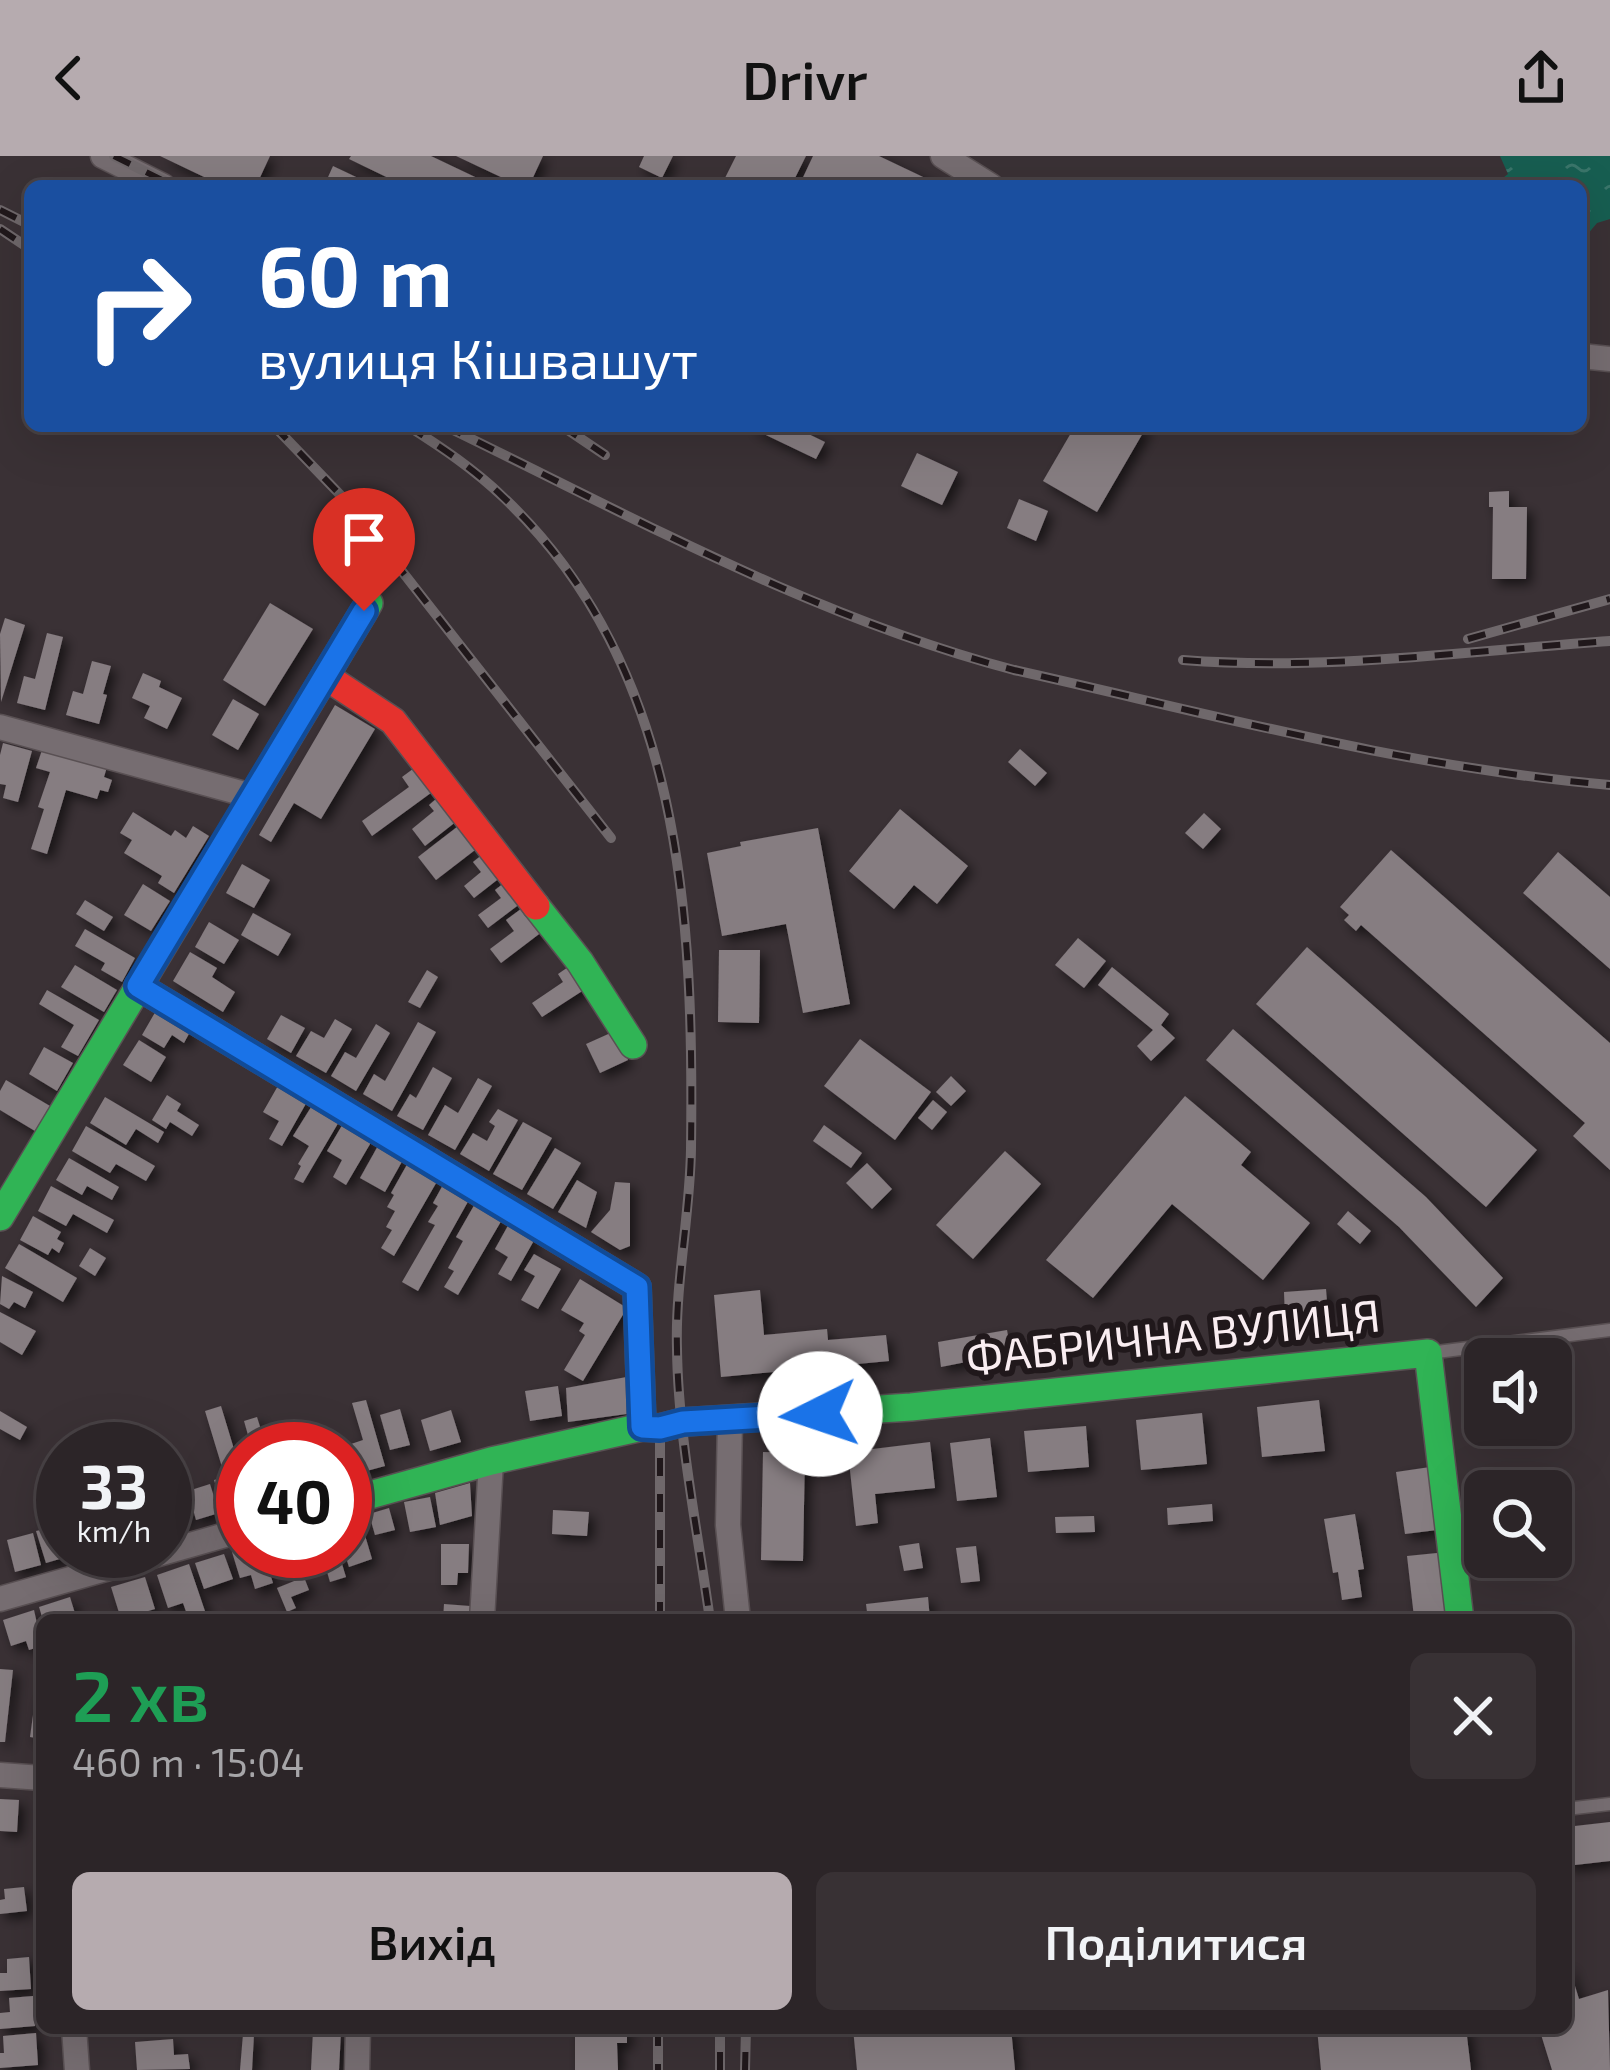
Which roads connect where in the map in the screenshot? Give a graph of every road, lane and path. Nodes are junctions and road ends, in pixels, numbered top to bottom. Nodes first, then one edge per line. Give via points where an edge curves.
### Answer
1 (103, 156) edge
2 (943, 156) edge
3 (151, 180) edge
4 (981, 180) edge
5 (369, 603) dead end
6 (325, 676) junction
7 (0, 728) edge
8 (252, 796) junction
9 (138, 986) junction
10 (633, 1045) dead end
11 (0, 1216) edge
12 (1610, 1330) edge
13 (1428, 1353) junction
14 (730, 1420) junction
15 (642, 1427) junction
16 (491, 1461) junction
17 (372, 1494) edge
18 (216, 1538) edge
19 (0, 1599) edge
20 (482, 1614) edge
21 (737, 1614) edge
22 (1459, 1614) edge
23 (0, 1775) edge
24 (36, 1778) edge
25 (1610, 1804) edge
26 (1572, 1808) edge
27 (74, 2034) edge
28 (358, 2034) edge
29 (77, 2070) edge
30 (357, 2070) edge

1 - 3 street
2 - 4 street
5 - 6 street
6 - 8 street
6 - 10 street via 392,721 580,962
7 - 8 street
8 - 9 street
9 - 11 street
9 - 15 street via 637,1287
12 - 13 lane
13 - 14 street, ФАБРИЧНА ВУЛИЦЯ
13 - 22 street, ФАБРИЧНА ВУЛИЦЯ
14 - 15 street, ФАБРИЧНА ВУЛИЦЯ
14 - 21 street
15 - 16 street, ФАБРИЧНА ВУЛИЦЯ
16 - 17 street, ФАБРИЧНА ВУЛИЦЯ
16 - 20 street
18 - 19 street
23 - 24 street
25 - 26 lane
27 - 29 street
28 - 30 street

